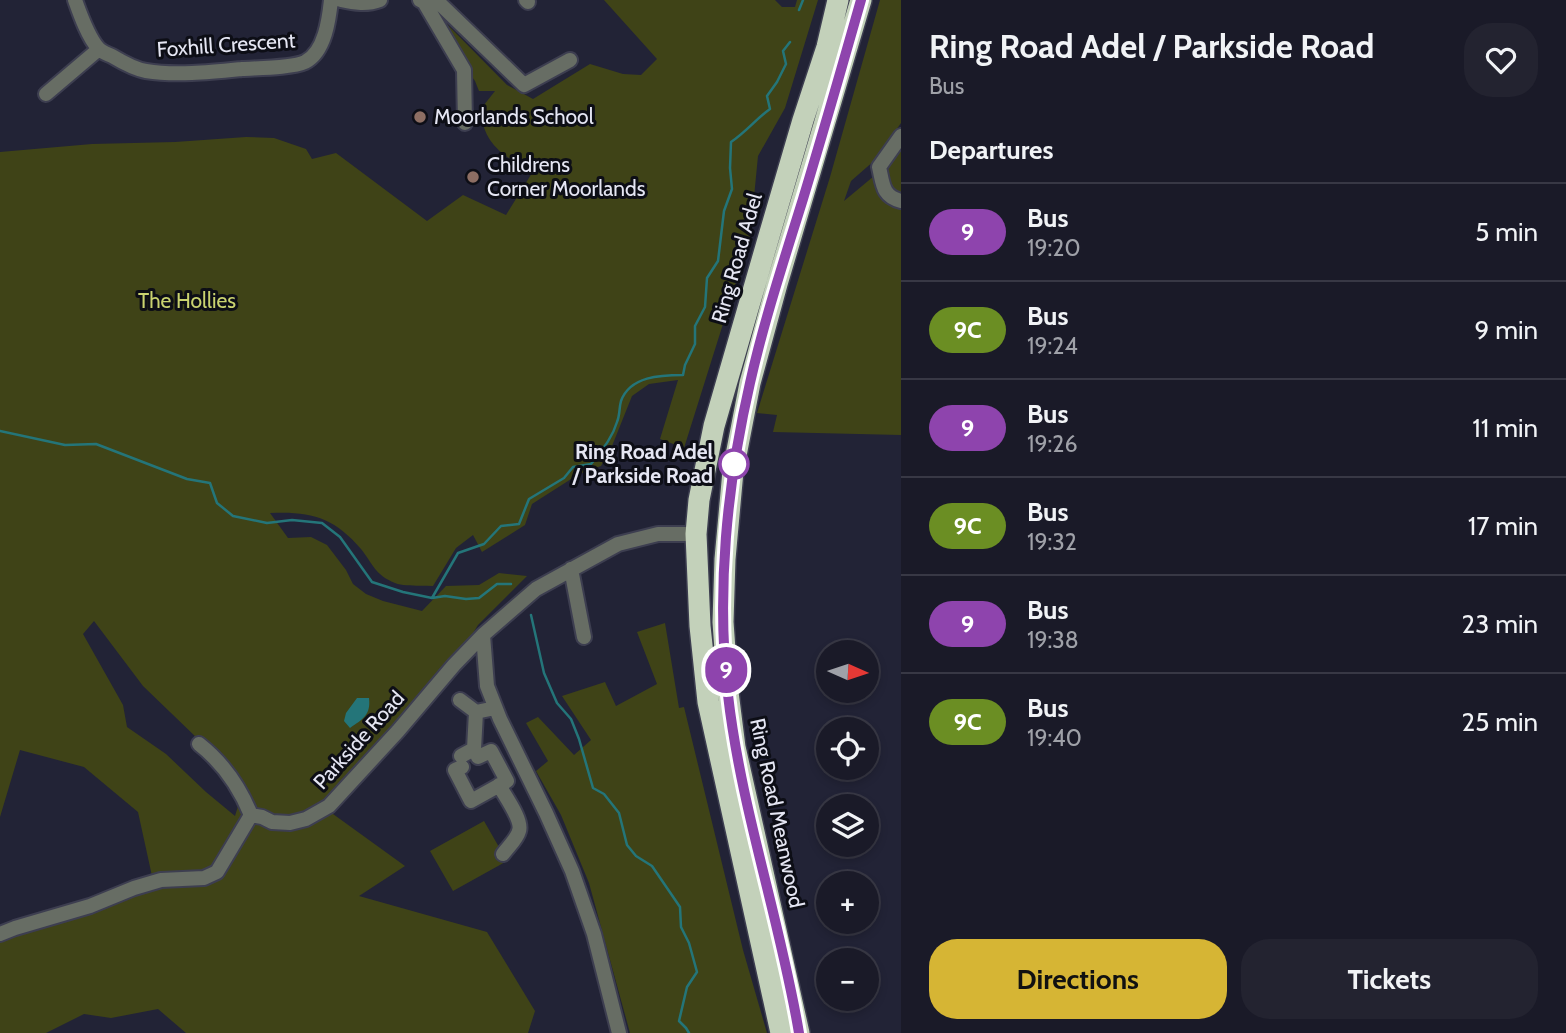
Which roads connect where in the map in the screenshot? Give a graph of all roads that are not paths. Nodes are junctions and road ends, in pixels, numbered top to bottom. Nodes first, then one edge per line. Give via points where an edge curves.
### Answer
1 (75, 0) edge
2 (331, 0) edge
3 (341, 0) edge
4 (380, 0) edge
5 (421, 0) edge
6 (436, 0) edge
7 (838, 0) edge
8 (862, 0) edge
9 (99, 49) junction
10 (570, 60) dead end
11 (46, 94) dead end
12 (465, 123) dead end
13 (901, 136) edge
14 (901, 201) edge
15 (696, 534) junction
16 (571, 569) junction
17 (483, 635) junction
18 (584, 637) dead end
19 (460, 700) dead end
20 (495, 708) junction
21 (476, 712) junction
22 (199, 744) dead end
23 (466, 759) junction
24 (499, 785) junction
25 (251, 815) junction
26 (503, 854) dead end
27 (0, 934) edge
28 (619, 1033) edge
29 (781, 1033) edge
30 (799, 1033) edge

1 - 9 street
2 - 9 street, Foxhill Crescent via 316,52 306,62 293,65 164,73 143,71
3 - 4 street
5 - 12 street via 464,70
6 - 10 street via 524,85
7 - 15 highway, Ring Road Adel via 715,426
8 - 30 highway, Ring Road Meanwood via 750,383 728,516 723,622 735,747
9 - 11 street
13 - 14 street via 879,167 885,191
15 - 16 street, Parkside Road via 658,534 618,544
15 - 29 highway, Ring Road Meanwood via 708,702
16 - 17 street, Parkside Road via 536,589
16 - 18 street
17 - 20 street via 487,686
17 - 25 street, Parkside Road via 329,806 290,822
19 - 21 street
20 - 21 street
20 - 28 street via 572,871 594,934
21 - 23 street
22 - 25 street via 242,794
23 - 24 street via 491,751 507,781
23 - 24 street via 455,771 471,801
24 - 26 street via 520,826
25 - 27 street via 217,872 204,878 161,880

